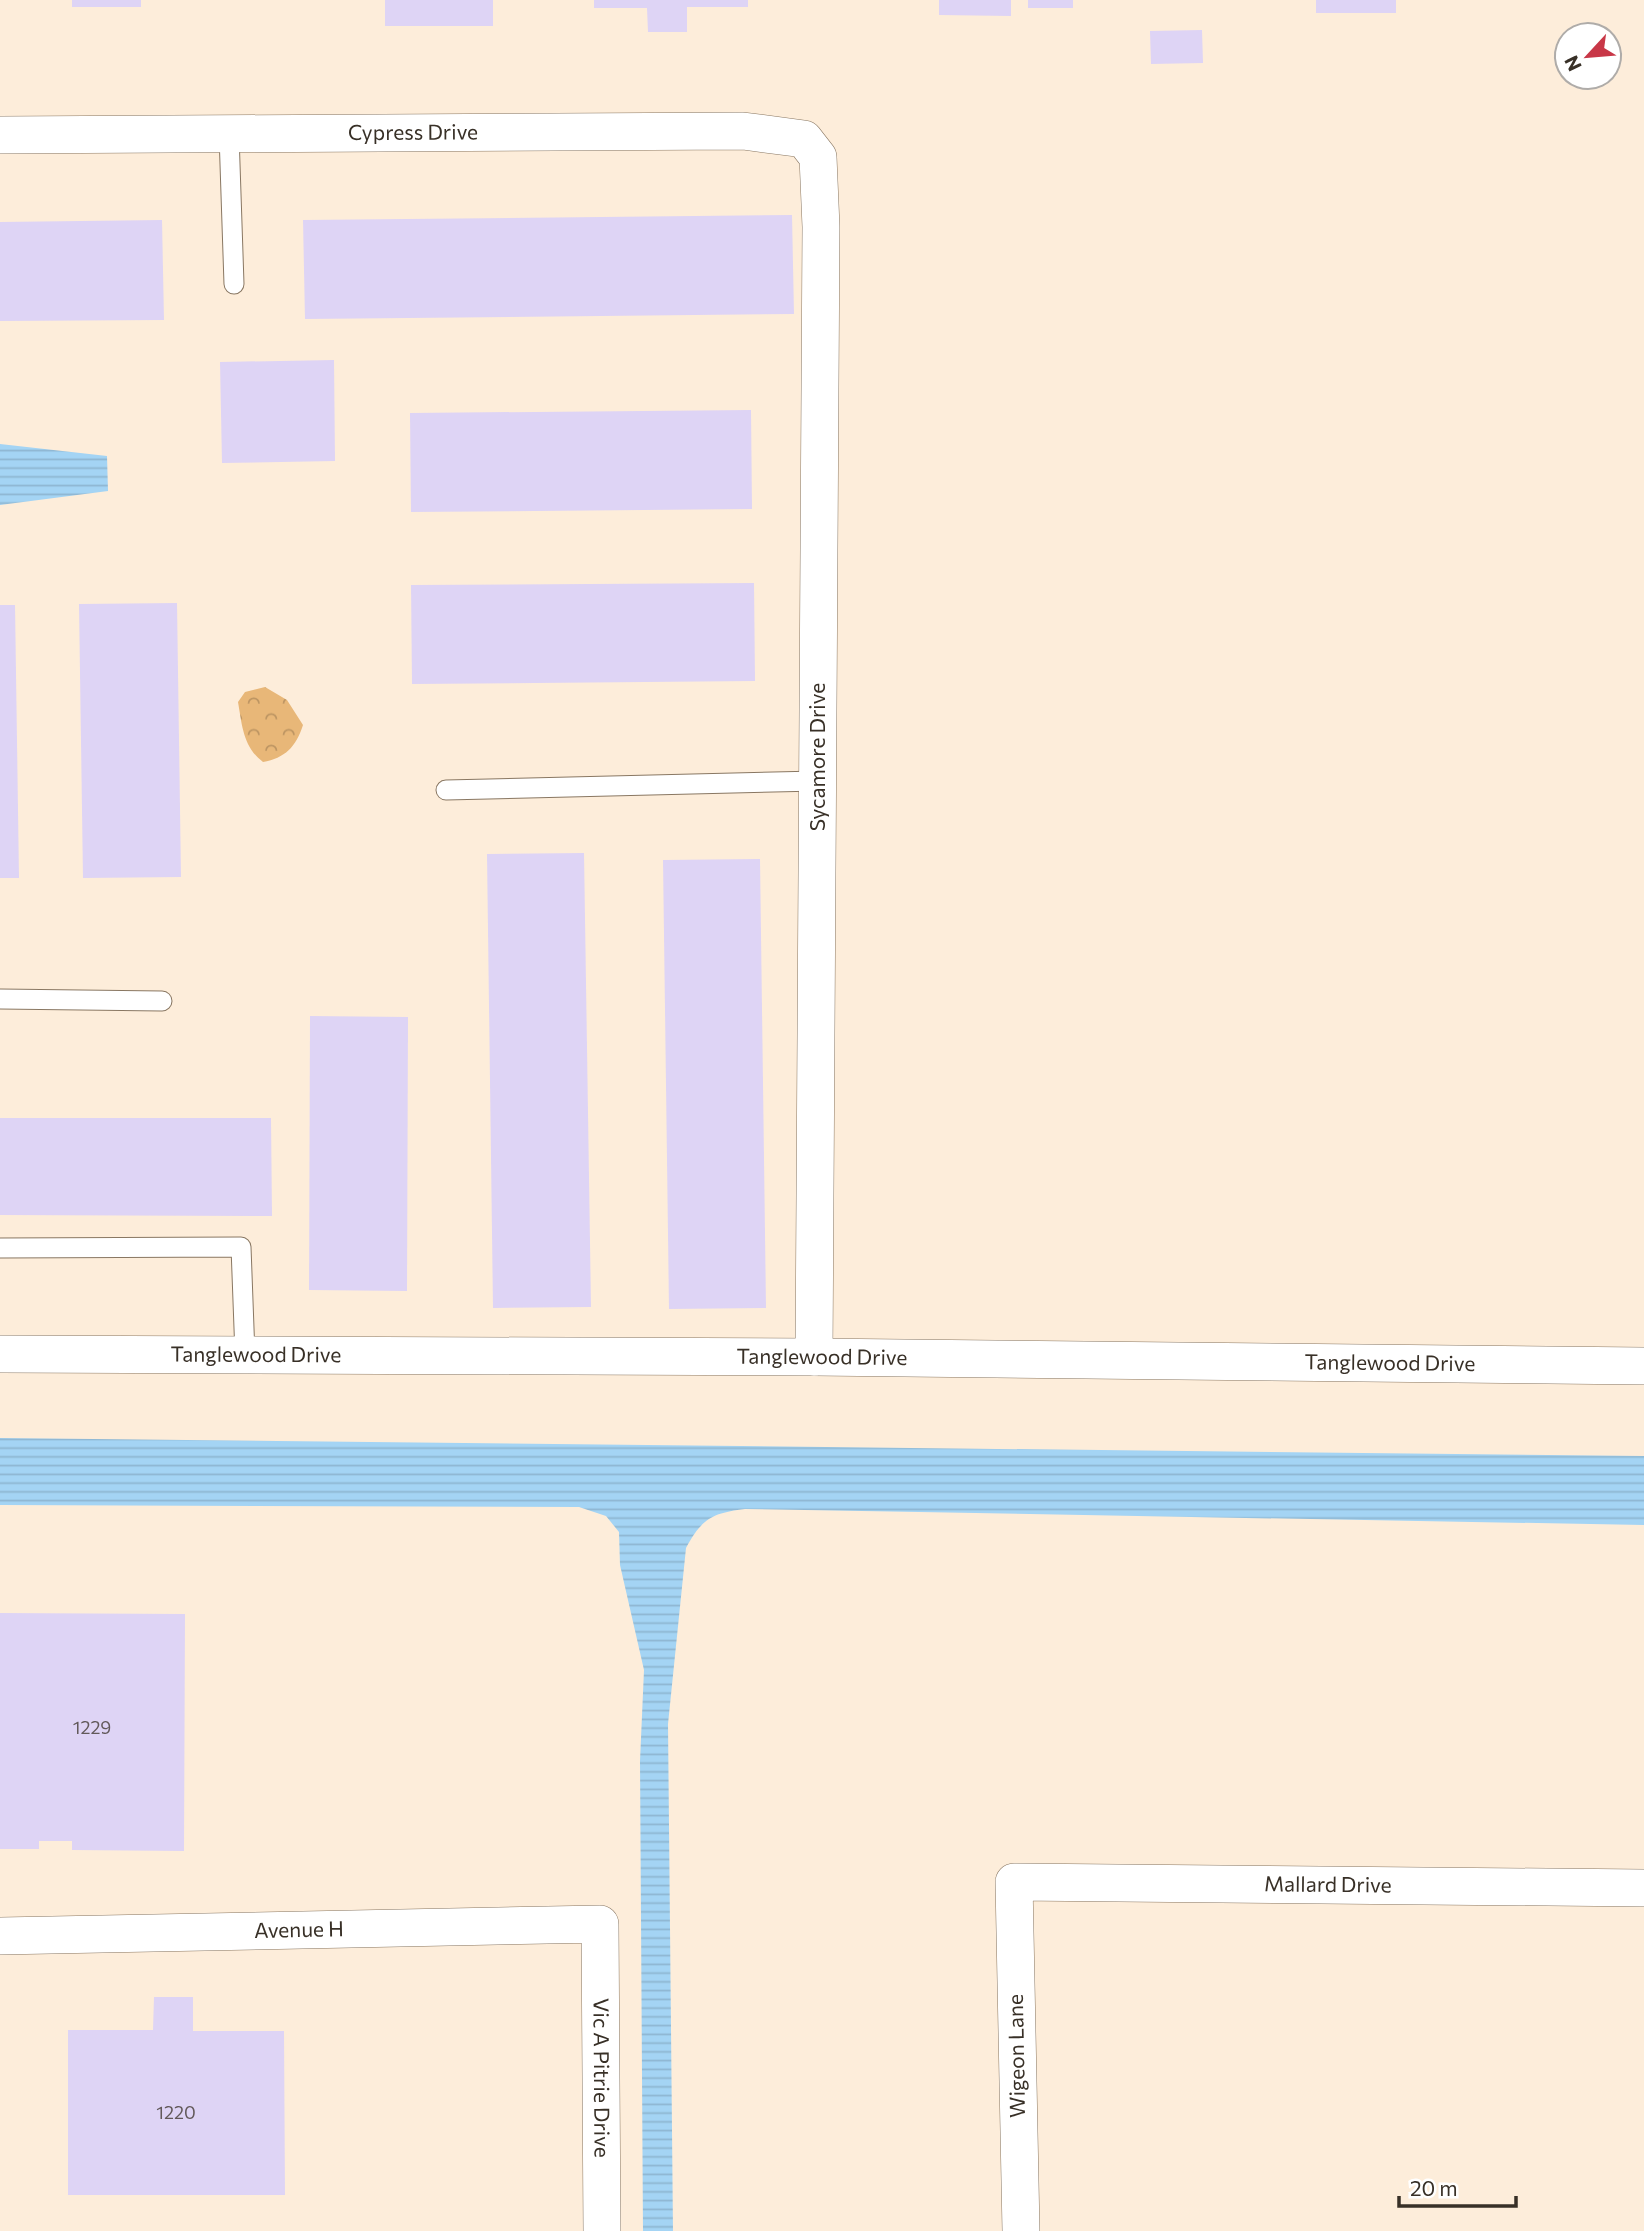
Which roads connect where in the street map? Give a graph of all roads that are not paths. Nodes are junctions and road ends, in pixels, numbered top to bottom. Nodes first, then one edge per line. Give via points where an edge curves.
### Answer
1 (229, 134) junction
2 (0, 135) edge
3 (818, 157) joint
4 (234, 284) dead end
5 (818, 781) junction
6 (446, 790) dead end
7 (0, 999) edge
8 (162, 1001) dead end
9 (0, 1248) edge
10 (0, 1354) edge
11 (245, 1355) junction
12 (814, 1357) junction
13 (1644, 1366) edge
14 (1014, 1882) joint
15 (1644, 1888) edge
16 (600, 1924) joint
17 (0, 1936) edge
18 (602, 2231) edge
19 (1021, 2231) edge

1 - 2 street, Cypress Drive
1 - 3 street, Cypress Drive via 743,131 804,139
1 - 4 lane
3 - 5 street, Sycamore Drive
5 - 6 lane
5 - 12 street, Sycamore Drive
7 - 8 lane
9 - 11 lane via 241,1247
10 - 11 street, Tanglewood Drive
11 - 12 street, Tanglewood Drive
12 - 13 street, Tanglewood Drive
14 - 15 street, Mallard Drive
14 - 19 street, Wigeon Lane
16 - 17 street, Avenue H
16 - 18 street, Vic A Pitrie Drive

